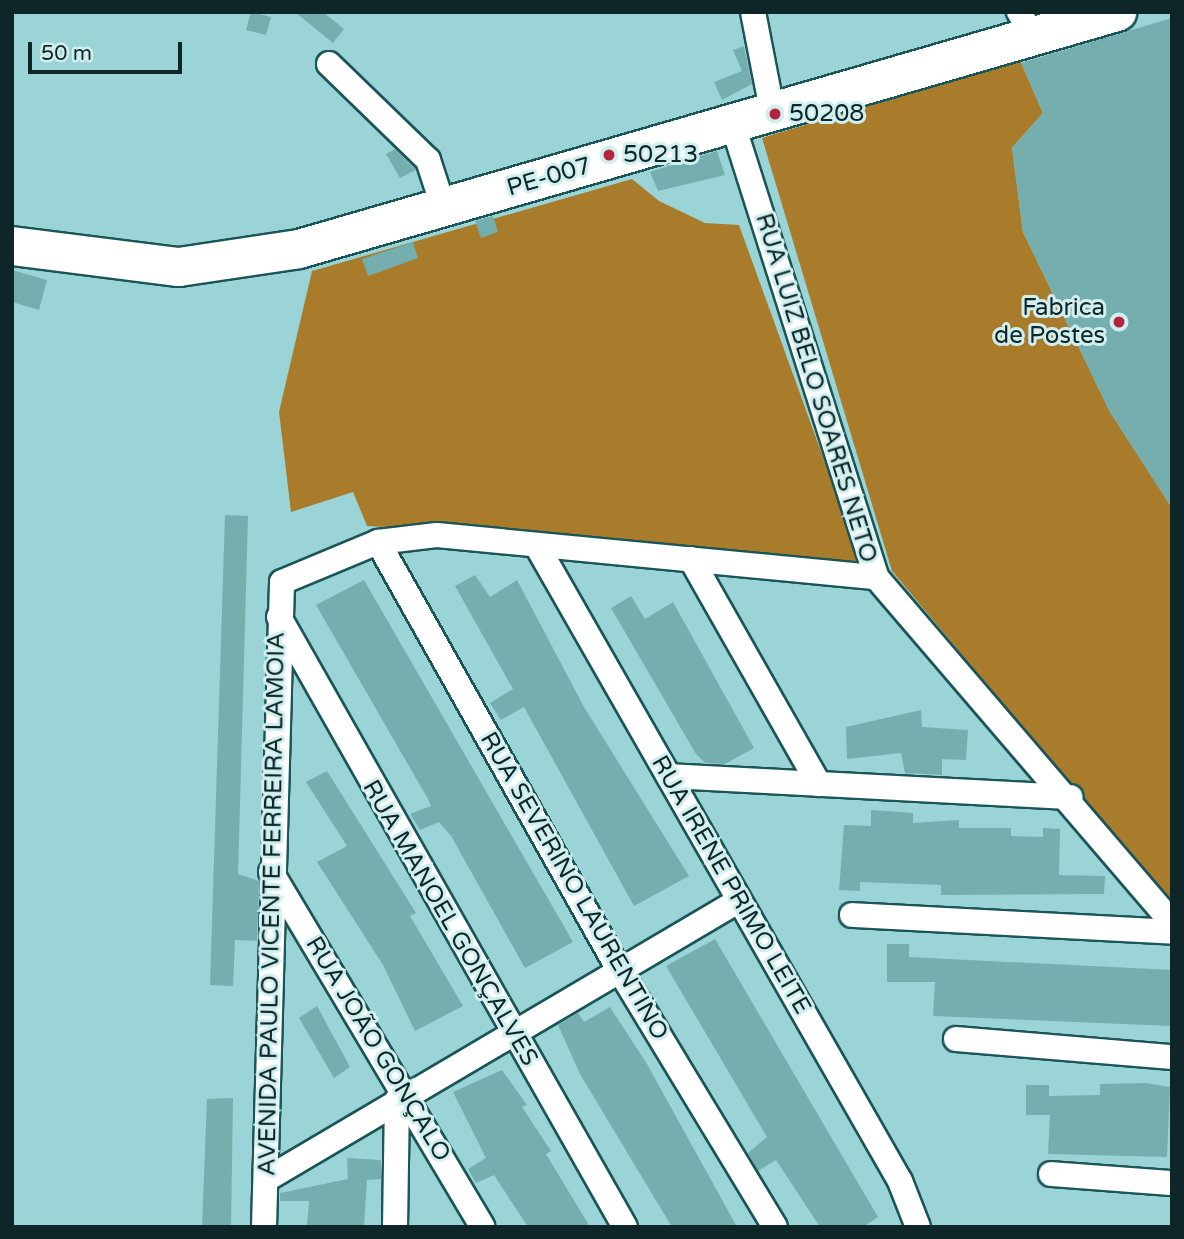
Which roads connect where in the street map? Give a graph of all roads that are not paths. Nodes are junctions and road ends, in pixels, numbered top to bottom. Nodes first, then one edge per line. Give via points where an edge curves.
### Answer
1 (753, 12) edge
2 (1117, 12) edge
3 (1026, 24) edge
4 (329, 64) dead end
5 (772, 115) junction
6 (733, 125) junction
7 (443, 206) junction
8 (12, 246) edge
9 (378, 542) junction
10 (537, 546) junction
11 (691, 559) junction
12 (876, 577) junction
13 (279, 617) junction
14 (669, 776) junction
15 (819, 784) junction
16 (1070, 797) junction
17 (271, 872) junction
18 (738, 901) junction
19 (852, 915) dead end
20 (1172, 922) edge
21 (1172, 932) edge
22 (620, 971) junction
23 (512, 1032) junction
24 (956, 1038) dead end
25 (1172, 1057) edge
26 (401, 1097) junction
27 (1051, 1174) dead end
28 (267, 1178) junction
29 (1172, 1183) edge
30 (264, 1227) edge
31 (395, 1227) edge
32 (483, 1227) edge
33 (625, 1227) edge
34 (775, 1227) edge
35 (918, 1227) edge

1 - 5 street
2 - 3 main road, PE-007 / PE-007
3 - 5 main road, PE-007 / PE-007
4 - 7 street via 428,160
5 - 6 main road, PE-007 / PE-007
6 - 7 main road, PE-007 / PE-007
6 - 12 street, RUA LUIZ BELO SOARES NETO
7 - 8 main road, PE-007 / PE-007 via 299,249 179,267
9 - 10 street via 437,535
9 - 13 street, AVENIDA PAULO VICENTE FERREIRA LAMOIA via 282,582
9 - 22 street, RUA SEVERINO LAURENTINO
10 - 11 street
10 - 14 street, RUA IRENE PRIMO LEITE
11 - 12 street
11 - 15 street
12 - 16 street, RUA LUIZ BELO SOARES NETO
13 - 17 street, AVENIDA PAULO VICENTE FERREIRA LAMOIA
13 - 23 street, RUA MANOEL GONÇALVES
14 - 15 street
14 - 18 street, RUA IRENE PRIMO LEITE
15 - 16 street
16 - 20 street, RUA LUIZ BELO SOARES NETO
17 - 26 street, RUA JOÃO GONÇALO
17 - 28 street, AVENIDA PAULO VICENTE FERREIRA LAMOIA
18 - 22 street
18 - 35 street, RUA IRENE PRIMO LEITE via 900,1181
19 - 21 street
22 - 23 street
22 - 34 street, RUA SEVERINO LAURENTINO
23 - 26 street
23 - 33 street, RUA MANOEL GONÇALVES
24 - 25 street
26 - 28 street
26 - 31 street
26 - 32 street, RUA JOÃO GONÇALO
27 - 29 street
28 - 30 street, AVENIDA PAULO VICENTE FERREIRA LAMOIA

